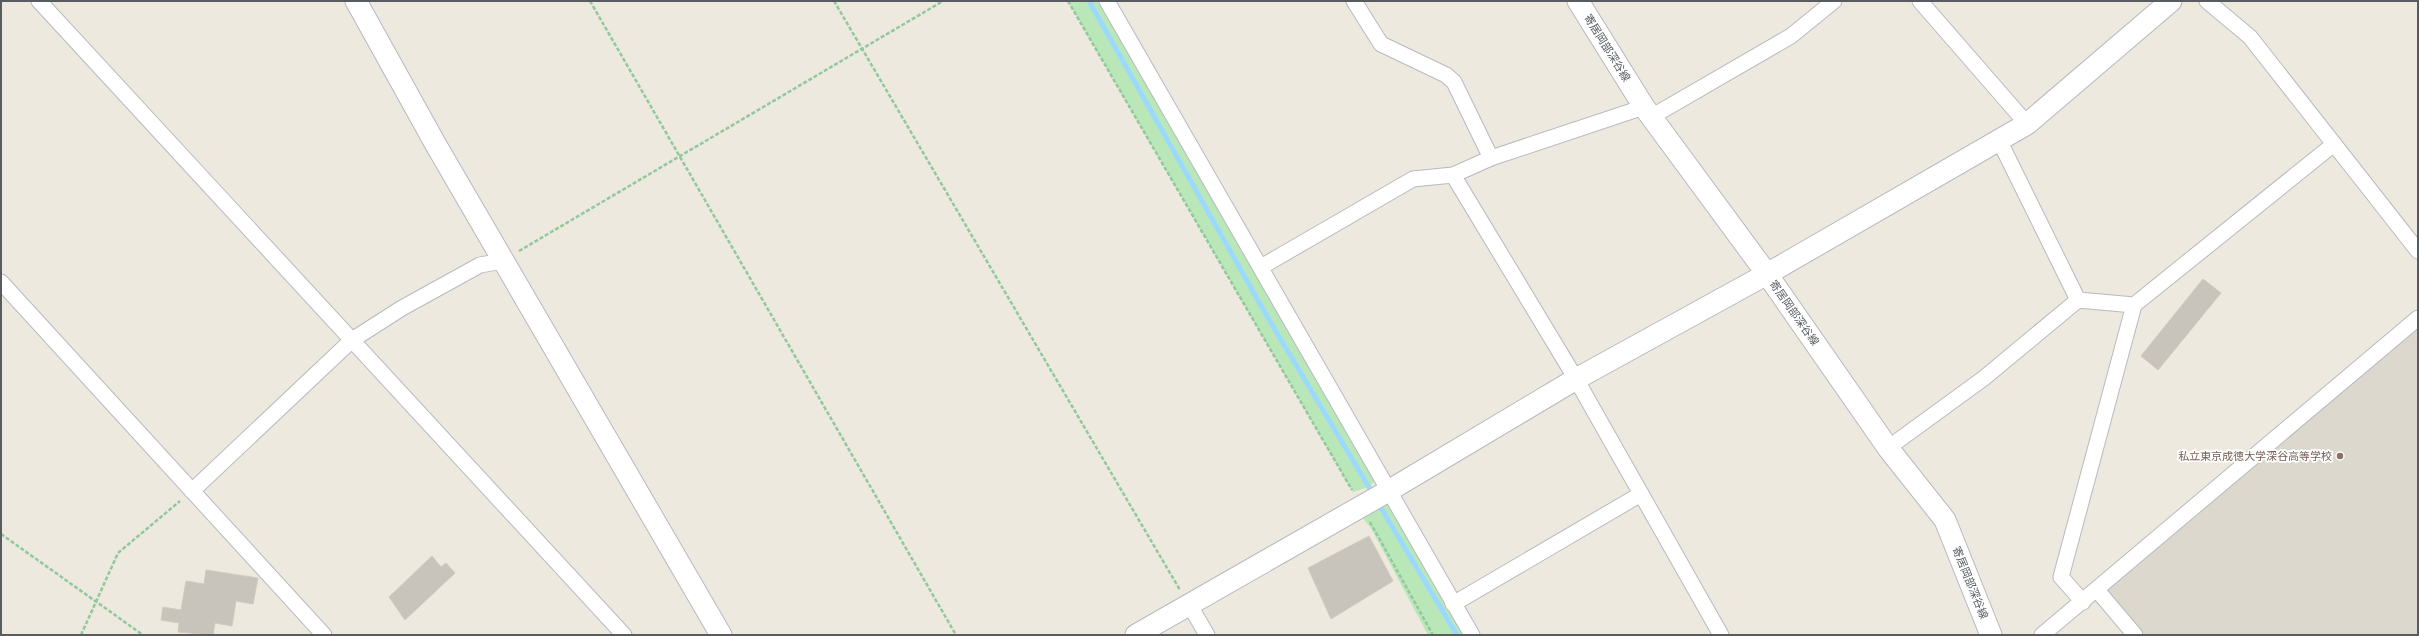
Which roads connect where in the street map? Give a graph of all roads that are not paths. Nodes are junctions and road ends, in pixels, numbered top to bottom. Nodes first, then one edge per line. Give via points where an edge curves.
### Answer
1 (39, 1) edge
2 (356, 1) edge
3 (1107, 1) edge
4 (1354, 1) edge
5 (1578, 1) edge
6 (1834, 1) edge
7 (1920, 1) edge
8 (2171, 1) edge
9 (2207, 1) edge
10 (1648, 112) junction
11 (2027, 124) junction
12 (1999, 140) junction
13 (2334, 144) junction
14 (1491, 158) junction
15 (1452, 175) junction
16 (2418, 250) edge
17 (503, 261) junction
18 (1261, 267) junction
19 (1767, 274) junction
20 (1, 282) edge
21 (2078, 300) junction
22 (2134, 305) junction
23 (2418, 318) edge
24 (352, 340) junction
25 (1576, 380) junction
26 (1888, 448) junction
27 (1390, 490) junction
28 (192, 491) junction
29 (1641, 494) junction
30 (2097, 590) junction
31 (2083, 602) junction
32 (1189, 604) junction
33 (1452, 604) junction
34 (324, 635) edge
35 (624, 635) edge
36 (721, 635) edge
37 (1136, 635) edge
38 (1207, 635) edge
39 (1472, 635) edge
40 (1721, 635) edge
41 (1991, 635) edge
42 (2042, 635) edge
43 (2135, 635) edge

1 - 24 street
2 - 17 street
3 - 18 street
4 - 14 street via 1381,44 1446,75 1454,82
5 - 10 street, 寄居岡部深谷線
6 - 10 street via 1791,36
7 - 11 street
8 - 11 street
9 - 13 street via 2250,37
10 - 14 street
10 - 19 street, 寄居岡部深谷線
11 - 12 street
12 - 19 street
12 - 21 street
13 - 16 street
13 - 22 street
14 - 15 street
15 - 18 street via 1413,179
15 - 25 street
17 - 24 street via 480,265 402,308
17 - 36 street
18 - 27 street
19 - 25 street
19 - 26 street, 寄居岡部深谷線
20 - 28 street
21 - 22 street
21 - 26 street via 1984,378
22 - 31 street via 2061,577
23 - 30 street
24 - 28 street
24 - 35 street
25 - 27 street
25 - 29 street
26 - 41 street, 寄居岡部深谷線 via 1945,520
27 - 32 street
27 - 33 street
28 - 34 street
29 - 33 street
29 - 40 street
30 - 31 street
30 - 43 street
31 - 42 street
32 - 37 street
32 - 38 street
33 - 39 street

